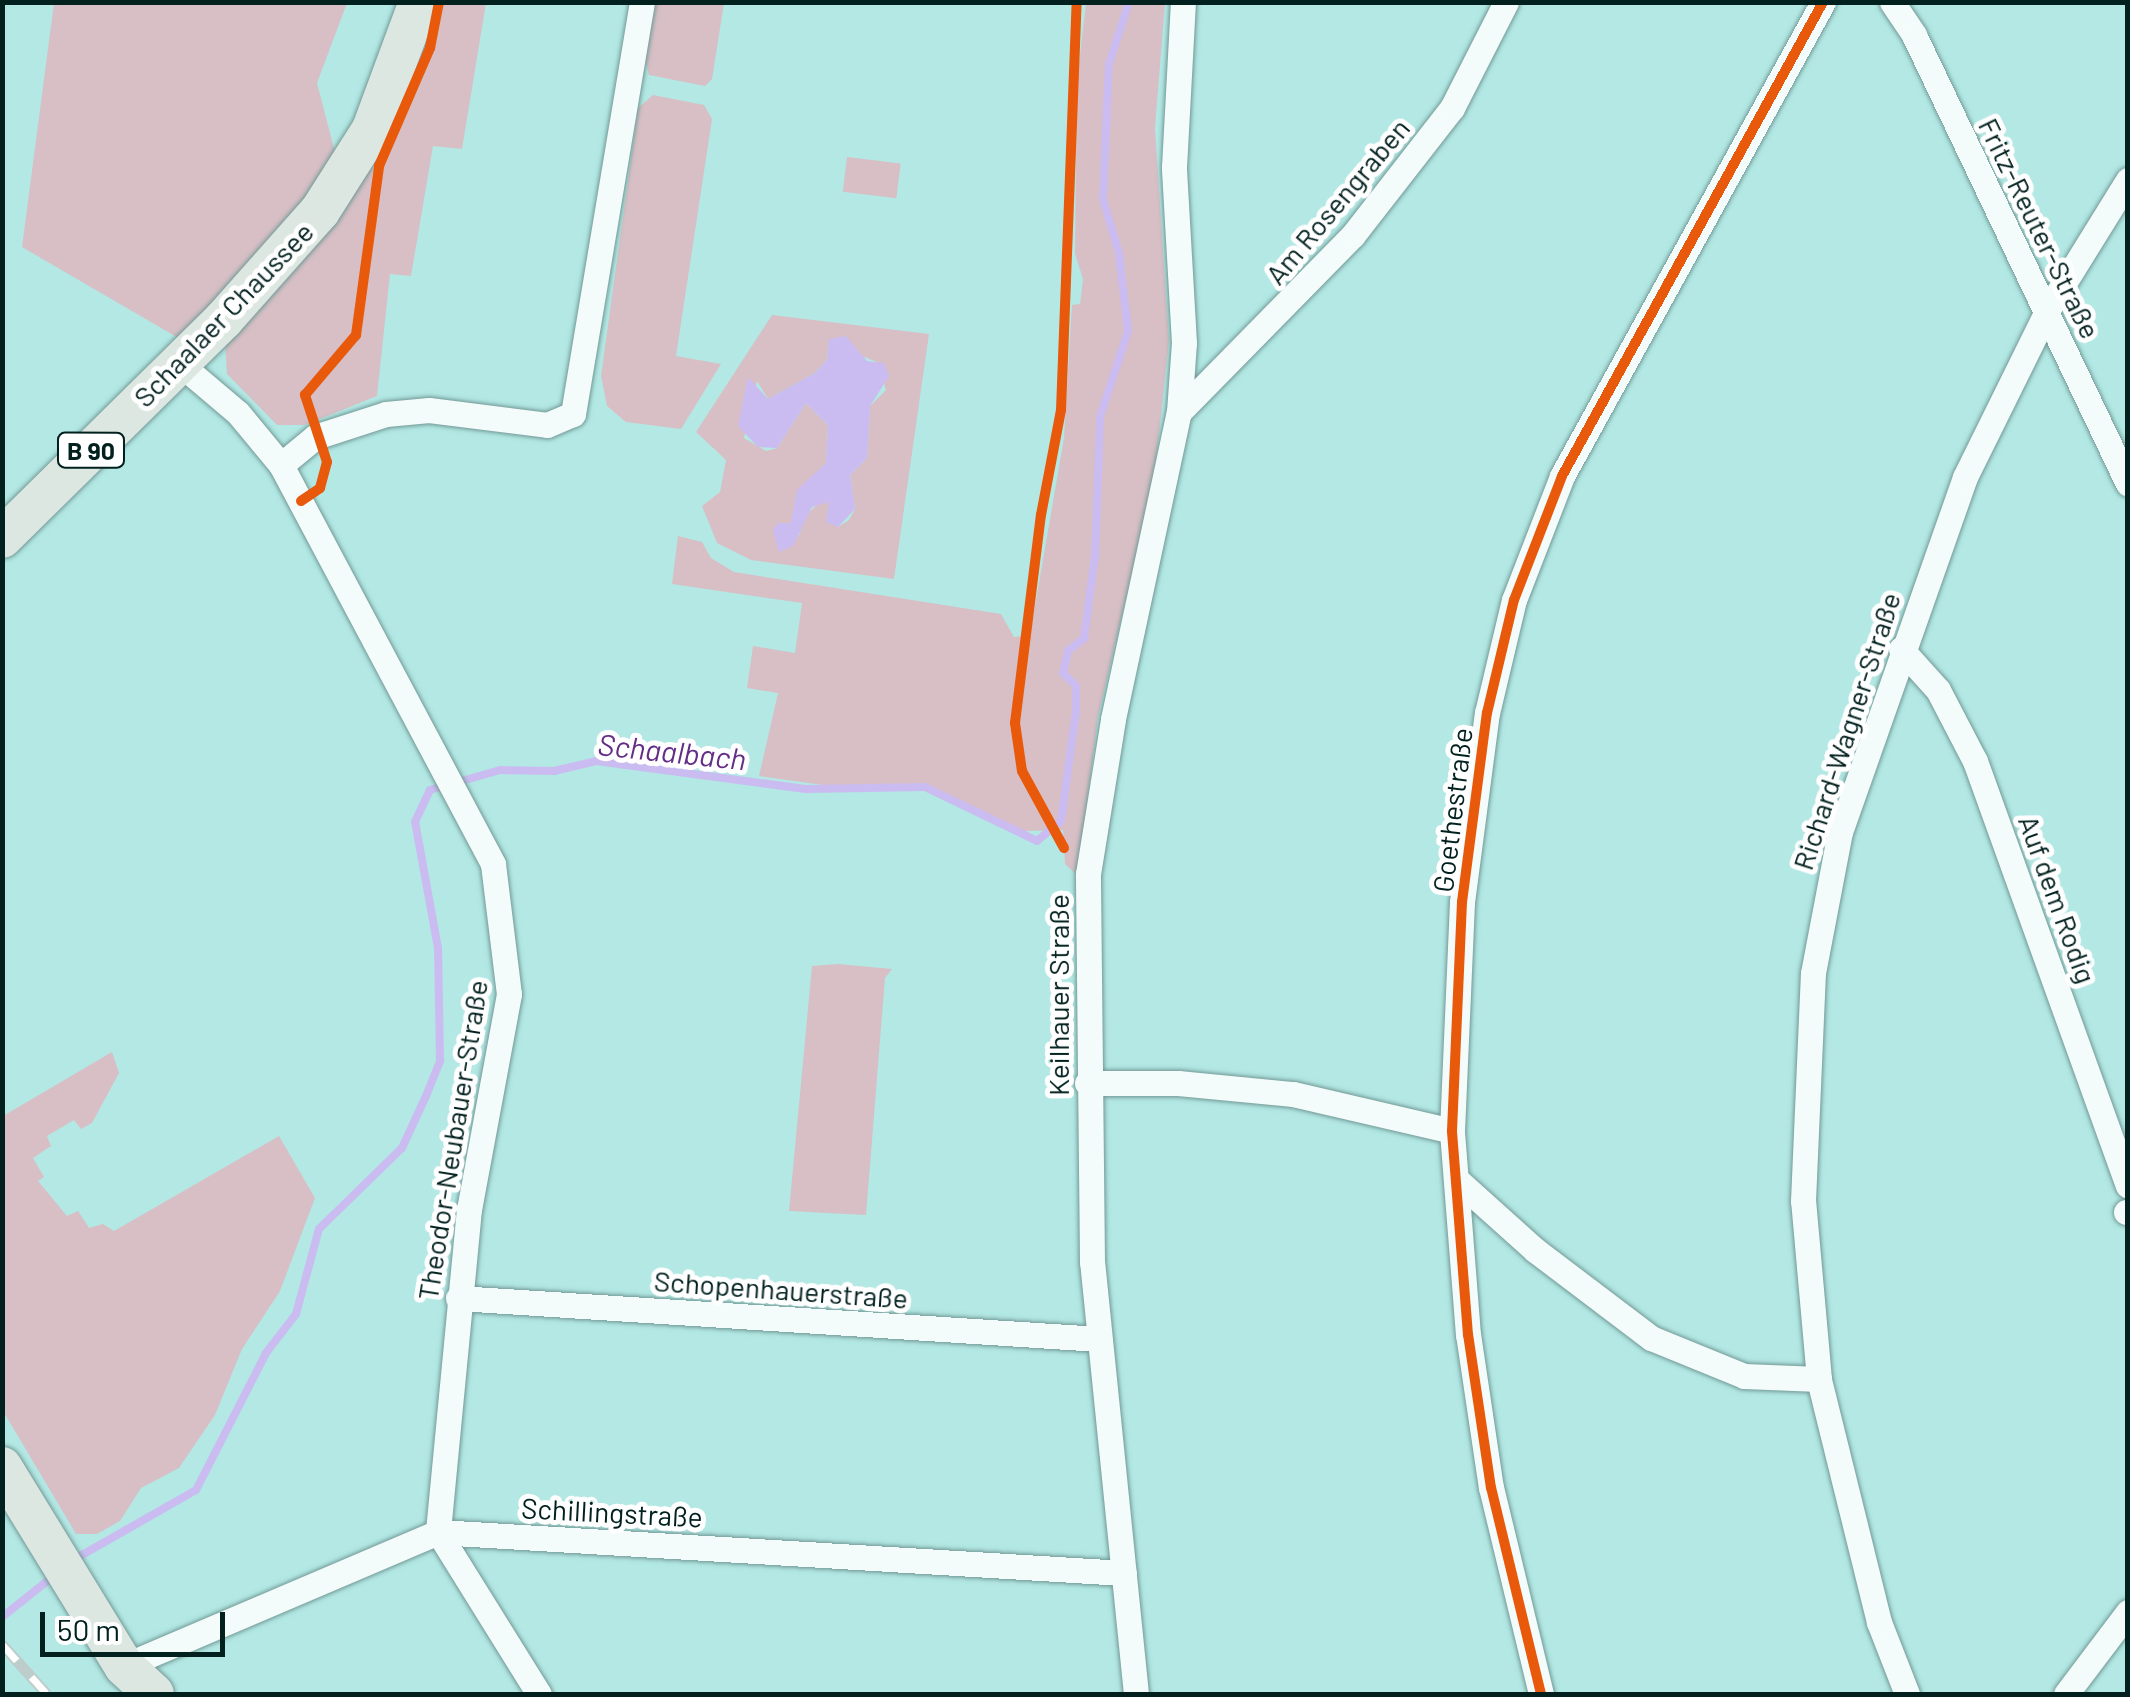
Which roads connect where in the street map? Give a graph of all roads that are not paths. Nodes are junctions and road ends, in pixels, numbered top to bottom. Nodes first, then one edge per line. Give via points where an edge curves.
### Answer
1 (419, 2) edge
2 (642, 2) edge
3 (1184, 2) edge
4 (1506, 2) edge
5 (1823, 2) edge
6 (1892, 2) edge
7 (2128, 180) edge
8 (2048, 309) junction
9 (179, 363) junction
10 (1179, 412) junction
11 (281, 465) junction
12 (2128, 484) edge
13 (2, 538) edge
14 (1901, 649) junction
15 (1087, 1083) junction
16 (1452, 1131) junction
17 (1456, 1180) junction
18 (2128, 1185) edge
19 (458, 1298) junction
20 (1099, 1339) junction
21 (1818, 1379) junction
22 (2, 1467) edge
23 (438, 1532) junction
24 (1124, 1573) junction
25 (2128, 1612) edge
26 (127, 1680) edge
27 (154, 1694) edge
28 (539, 1694) edge
29 (1136, 1694) edge
30 (1541, 1694) edge
31 (1907, 1694) edge
32 (2066, 1694) edge

1 - 9 main road, Schaalaer Chaussee / B 90 via 396,74 352,163 280,260
2 - 11 street via 573,414 547,425 430,410 386,414 315,436
3 - 10 street, Keilhauer Straße via 1174,167 1184,343
4 - 10 street, Am Rosengraben via 1452,108 1354,235
5 - 16 street, Goethestraße via 1562,476 1514,600 1487,713 1470,828
6 - 8 street, Fritz-Reuter-Straße
7 - 8 street, Richard-Wagner-Straße
8 - 12 street, Fritz-Reuter-Straße
8 - 14 street, Richard-Wagner-Straße via 1965,478
9 - 11 street, Theodor-Neubauer-Straße via 238,412
9 - 13 main road, Schaalaer Chaussee / B 90
10 - 15 street, Keilhauer Straße via 1113,719 1088,874
11 - 19 street, Theodor-Neubauer-Straße via 493,864 509,994
14 - 18 street, Auf dem Rodig via 1938,690 1975,762
14 - 21 street, Richard-Wagner-Straße via 1840,832 1813,973 1804,1201
15 - 16 street via 1293,1094
15 - 20 street, Keilhauer Straße
16 - 17 street, Goethestraße
17 - 21 street via 1651,1338 1744,1376
17 - 30 street, Goethestraße via 1468,1335 1492,1488
19 - 20 street, Schopenhauerstraße
19 - 23 street, Theodor-Neubauer-Straße
20 - 24 street, Keilhauer Straße
21 - 31 street, Richard-Wagner-Straße via 1878,1622
22 - 26 main road
23 - 24 street, Schillingstraße
23 - 26 street, Schillingstraße
23 - 28 street
24 - 29 street, Keilhauer Straße
25 - 32 street
26 - 27 main road

